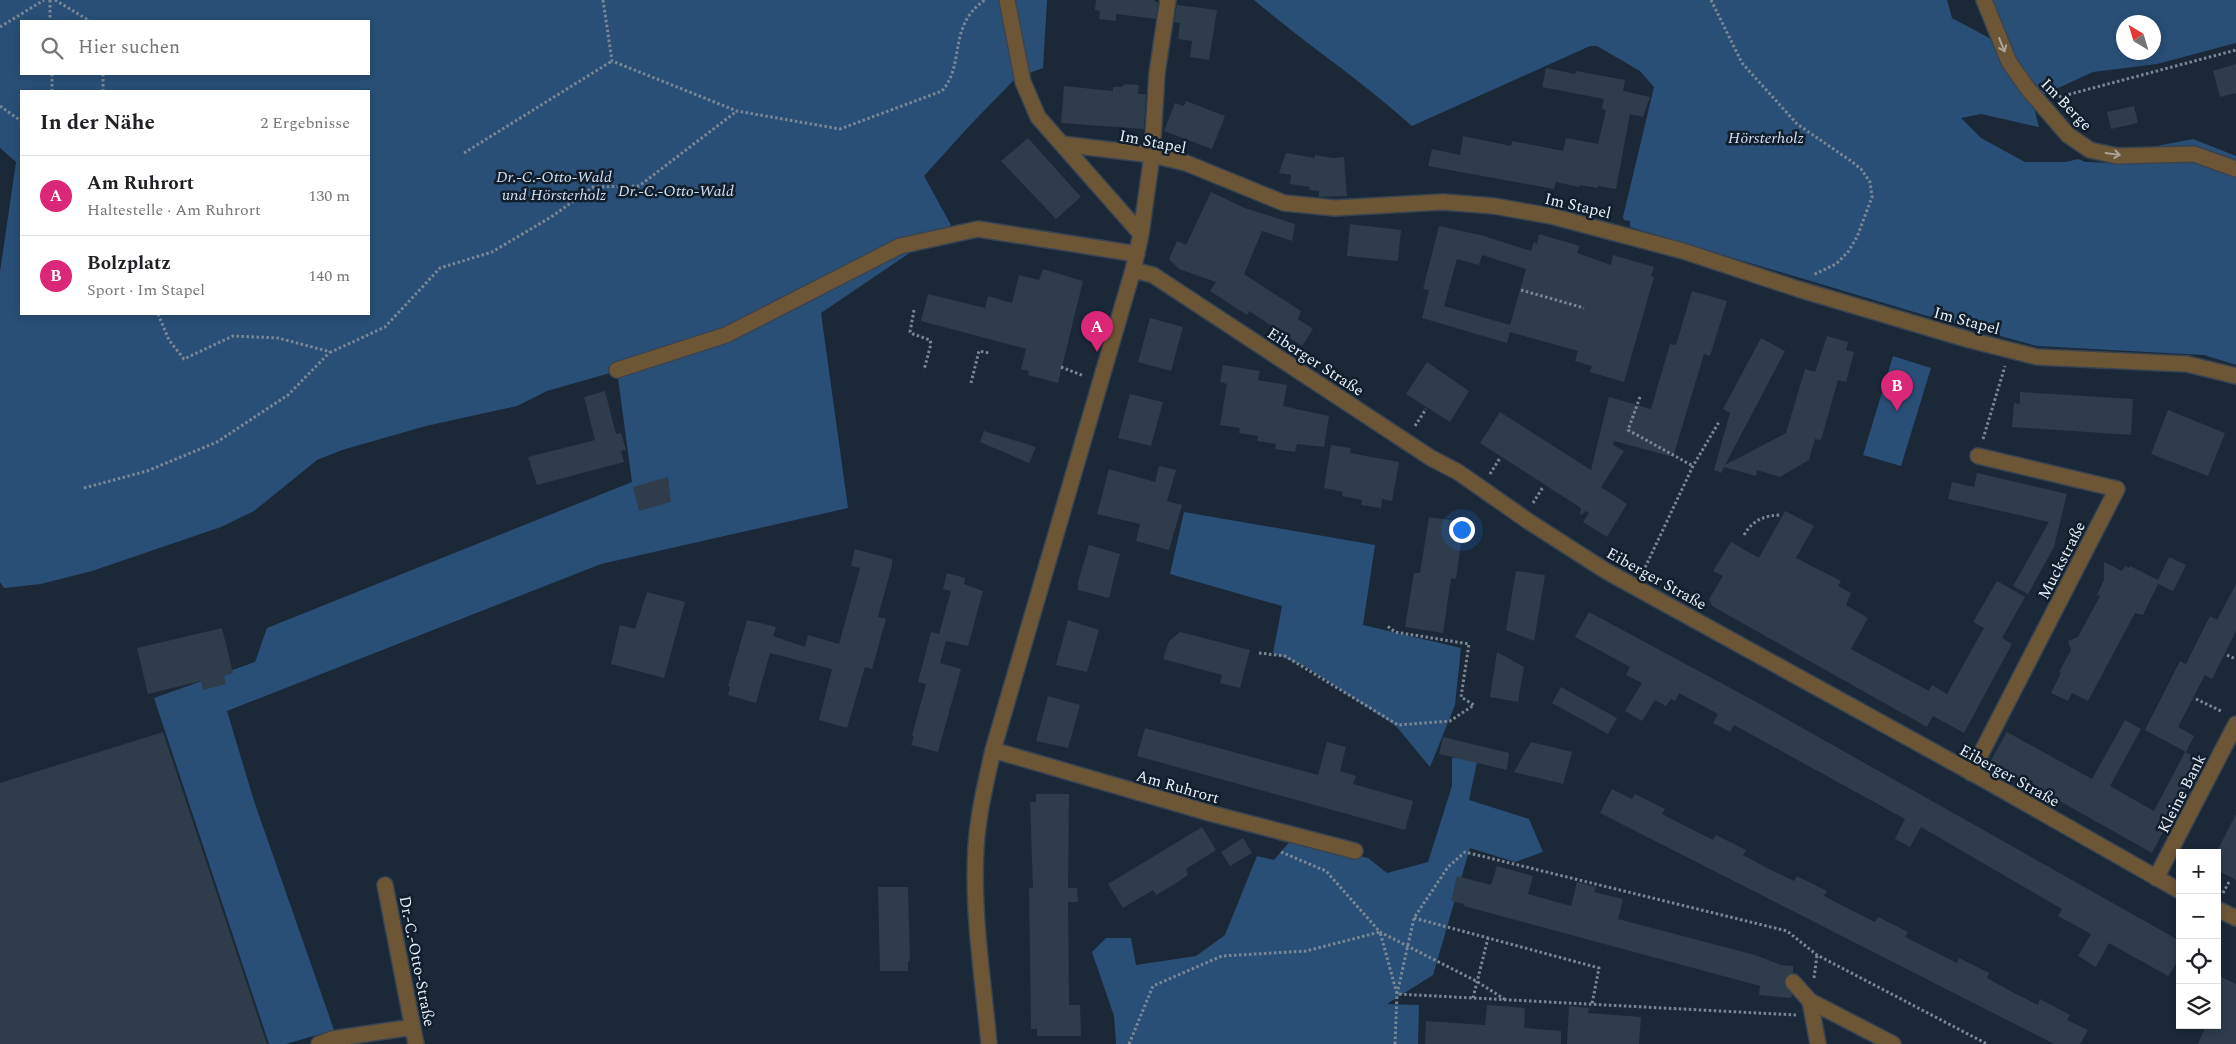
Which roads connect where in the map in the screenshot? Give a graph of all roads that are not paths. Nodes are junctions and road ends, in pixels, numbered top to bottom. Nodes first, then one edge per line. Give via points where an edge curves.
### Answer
1 (1006, 0) edge
2 (1168, 0) edge
3 (1984, 0) edge
4 (1062, 144) junction
5 (1152, 155) junction
6 (2236, 169) edge
7 (1141, 234) junction
8 (1137, 254) junction
9 (1133, 270) junction
10 (617, 370) dead end
11 (2236, 376) edge
12 (1978, 456) road end
13 (2232, 719) edge
14 (993, 750) junction
15 (1970, 773) junction
16 (1355, 851) dead end
17 (2156, 878) junction
18 (386, 884) dead end
19 (2176, 889) edge
20 (2221, 911) edge
21 (2236, 918) edge
22 (1793, 982) dead end
23 (1810, 1001) junction
24 (413, 1027) junction
25 (320, 1044) edge
26 (416, 1044) edge
27 (989, 1044) edge
28 (1818, 1044) edge
29 (1892, 1044) edge

1 - 4 street via 1023,82 1034,111
2 - 5 street via 1157,73
3 -> 6 street, Im Berge via 2009,62 2068,135 2090,150 2117,156 2194,154
4 - 5 street, Im Stapel
4 - 7 street
5 - 7 street
5 - 11 street, Im Stapel via 1186,163 1284,203 1335,208 1443,202 1494,206 1551,216 1683,251 1798,289 2010,350 2037,356 2187,364
7 - 8 street
8 - 9 street
8 - 10 street via 978,229 900,246 726,335
9 - 14 street
9 - 15 street, Eiberger Straße via 1153,275 1606,570
12 - 15 street, Muckstraße via 2117,489
13 - 17 street, Kleine Bank
14 - 16 street, Am Ruhrort via 1213,814
14 - 27 street via 976,849 977,911
15 - 17 street, Eiberger Straße
17 - 19 street, Eiberger Straße
18 - 24 street, Dr.-C.-Otto-Straße
20 - 21 street
22 - 23 street
23 - 28 street
23 - 29 street
24 - 25 street via 332,1039
24 - 26 street, Dr.-C.-Otto-Straße

